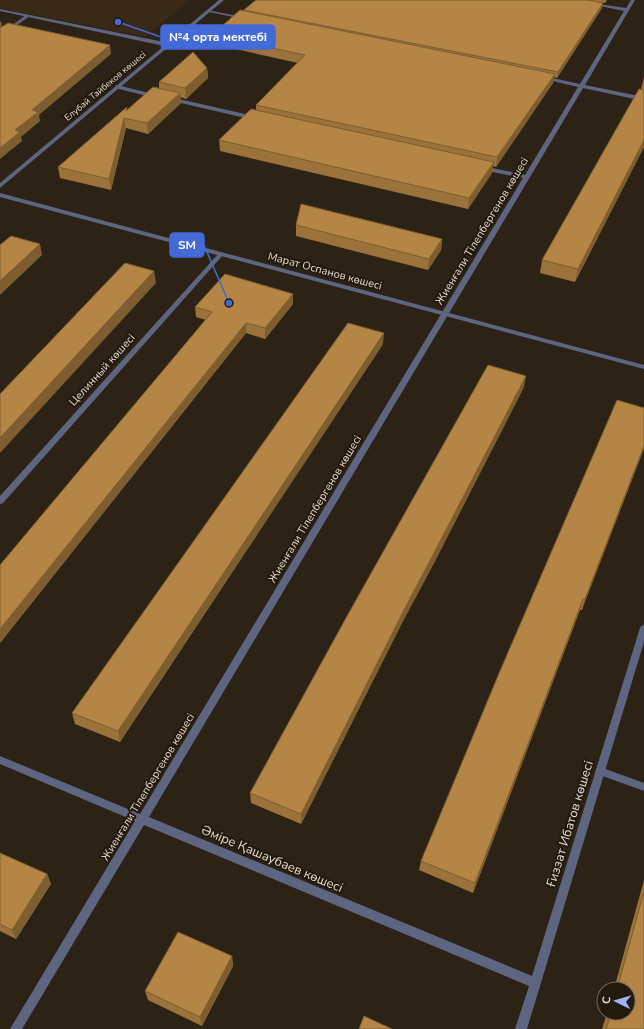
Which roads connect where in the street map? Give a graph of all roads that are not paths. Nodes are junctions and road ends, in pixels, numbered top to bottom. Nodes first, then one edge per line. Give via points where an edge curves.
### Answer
1 (222, 0) edge
2 (633, 0) edge
3 (582, 3) edge
4 (0, 10) edge
5 (627, 10) junction
6 (209, 11) junction
7 (28, 16) junction
8 (248, 19) edge
9 (0, 36) edge
10 (169, 45) junction
11 (535, 77) edge
12 (582, 86) junction
13 (117, 87) junction
14 (644, 99) edge
15 (262, 119) edge
16 (474, 166) edge
17 (527, 177) junction
18 (0, 186) edge
19 (0, 195) edge
20 (221, 254) junction
21 (445, 314) junction
22 (644, 367) edge
23 (0, 501) edge
24 (644, 628) edge
25 (0, 760) edge
26 (600, 771) junction
27 (644, 787) edge
28 (141, 820) junction
29 (535, 983) junction
30 (16, 1029) edge
31 (521, 1029) edge

1 - 6 street, Елубай Тайбеков көшесі
2 - 5 street, Жиенғали Тілепбергенов көшесі
3 - 5 street
4 - 7 street
5 - 12 street, Жиенғали Тілепбергенов көшесі
6 - 8 street
6 - 10 street, Елубай Тайбеков көшесі
7 - 9 street
7 - 10 street
10 - 13 street, Елубай Тайбеков көшесі
11 - 12 street
12 - 14 street
12 - 17 street, Жиенғали Тілепбергенов көшесі
13 - 15 street
13 - 18 street, Елубай Тайбеков көшесі
16 - 17 street
17 - 21 street, Жиенғали Тілепбергенов көшесі
19 - 20 street, Марат Оспанов көшесі
20 - 21 street, Марат Оспанов көшесі
20 - 23 street, Целинный көшесі
21 - 22 street, Марат Оспанов көшесі
21 - 28 street, Жиенғали Тілепбергенов көшесі
24 - 26 street, Ғиззат Ибатов көшесі
25 - 28 street, Әміре Қашаубаев көшесі
26 - 27 street
26 - 29 street, Ғиззат Ибатов көшесі
28 - 29 street, Әміре Қашаубаев көшесі
28 - 30 street, Жиенғали Тілепбергенов көшесі
29 - 31 street, Ғиззат Ибатов көшесі

